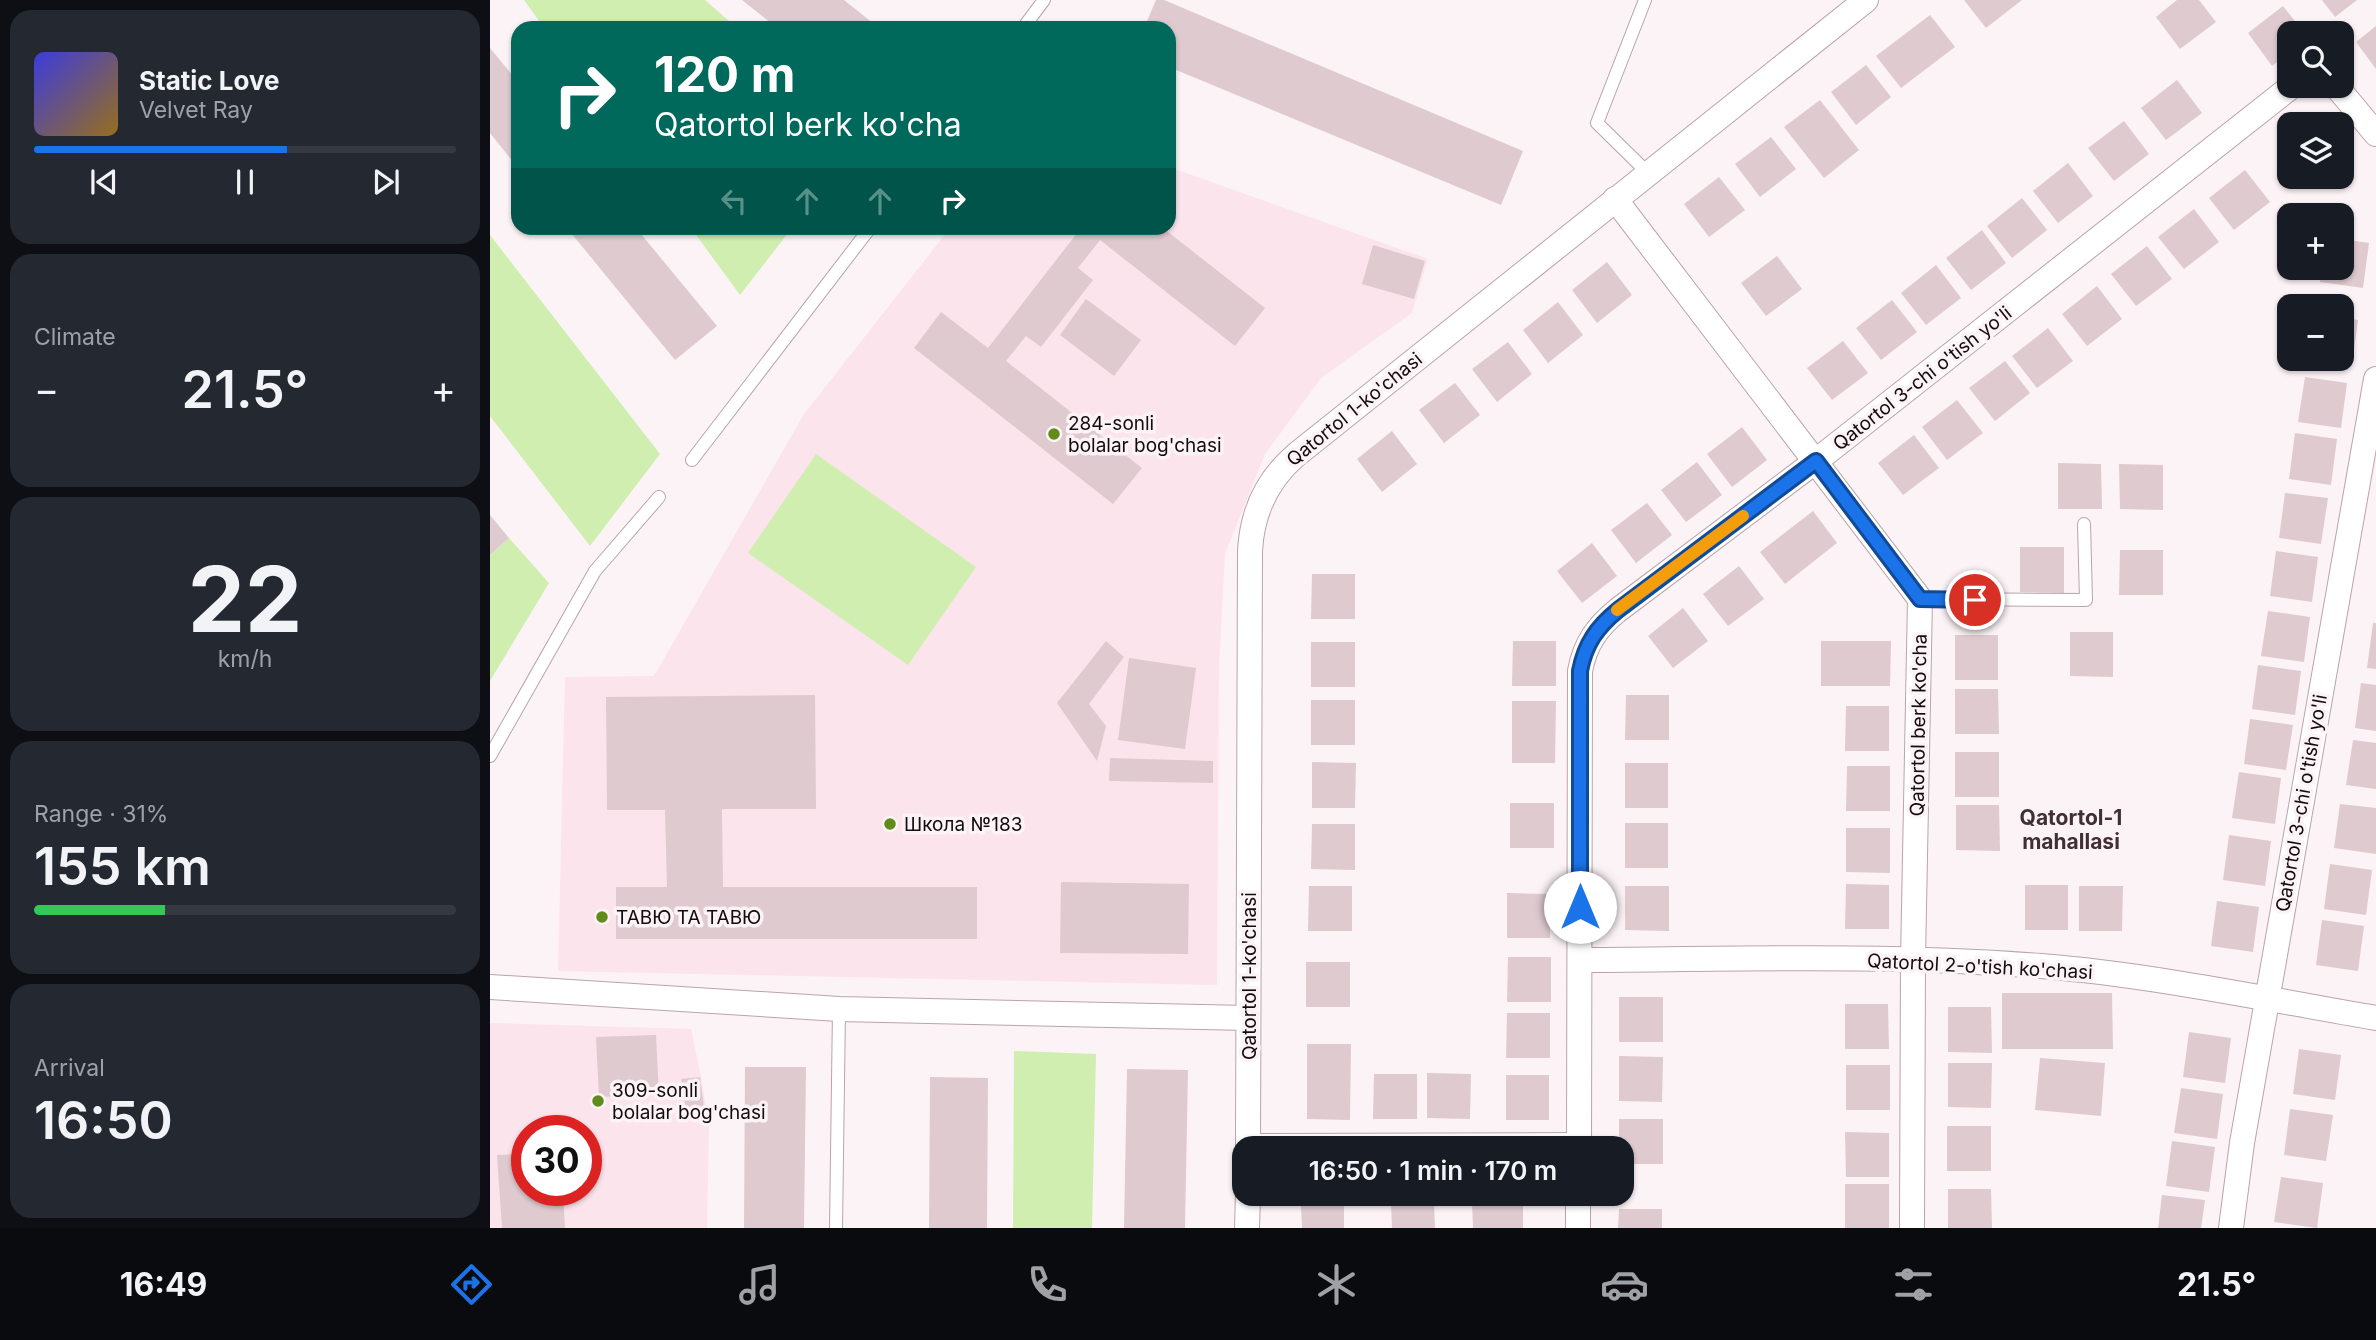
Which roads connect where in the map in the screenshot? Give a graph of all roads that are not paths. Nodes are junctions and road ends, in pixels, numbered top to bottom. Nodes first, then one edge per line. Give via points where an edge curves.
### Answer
1 (1044, 0) edge
2 (1645, 0) edge
3 (1866, 0) edge
4 (1028, 21) edge
5 (2277, 98) edge
6 (2346, 98) edge
7 (2376, 134) edge
8 (1648, 173) junction
9 (1615, 199) junction
10 (865, 235) edge
11 (2376, 379) edge
12 (692, 460) dead end
13 (1816, 461) junction
14 (659, 497) dead end
15 (2084, 524) dead end
16 (1920, 599) junction
17 (490, 756) edge
18 (1913, 959) junction
19 (1580, 960) junction
20 (490, 987) edge
21 (2267, 999) junction
22 (838, 1009) junction
23 (1248, 1018) junction
24 (2376, 1018) edge
25 (1248, 1136) edge
26 (1578, 1136) edge
27 (1248, 1206) edge
28 (1578, 1206) edge
29 (836, 1228) edge
30 (1247, 1228) edge
31 (1578, 1228) edge
32 (1912, 1228) edge
33 (2231, 1228) edge

1 - 4 lane
2 - 8 lane via 1597,123
3 - 8 street, Qatortol 1-ko'chasi
5 - 13 street, Qatortol 3-chi o'tish yo'li
6 - 7 street
8 - 9 street, Qatortol 1-ko'chasi
9 - 13 street
9 - 23 street, Qatortol 1-ko'chasi via 1296,455 1264,495 1250,551
10 - 12 lane
11 - 21 street, Qatortol 3-chi o'tish yo'li
13 - 16 street
13 - 19 street, Qatortol 3-chi o'tish yo'li via 1603,622 1583,654
14 - 17 lane via 595,572
15 - 16 lane via 2085,600
16 - 18 street, Qatortol berk ko'cha
18 - 19 street, Qatortol 2-o'tish ko'chasi
18 - 21 street, Qatortol 2-o'tish ko'chasi via 2042,966
18 - 32 street, Qatortol berk ko'cha
19 - 26 street, Qatortol 3-chi o'tish yo'li
20 - 22 street
21 - 24 street, Qatortol 2-o'tish ko'chasi
21 - 33 street, Qatortol 3-chi o'tish yo'li
22 - 23 street
22 - 29 lane
23 - 25 street, Qatortol 1-ko'chasi
27 - 30 street
28 - 31 street

